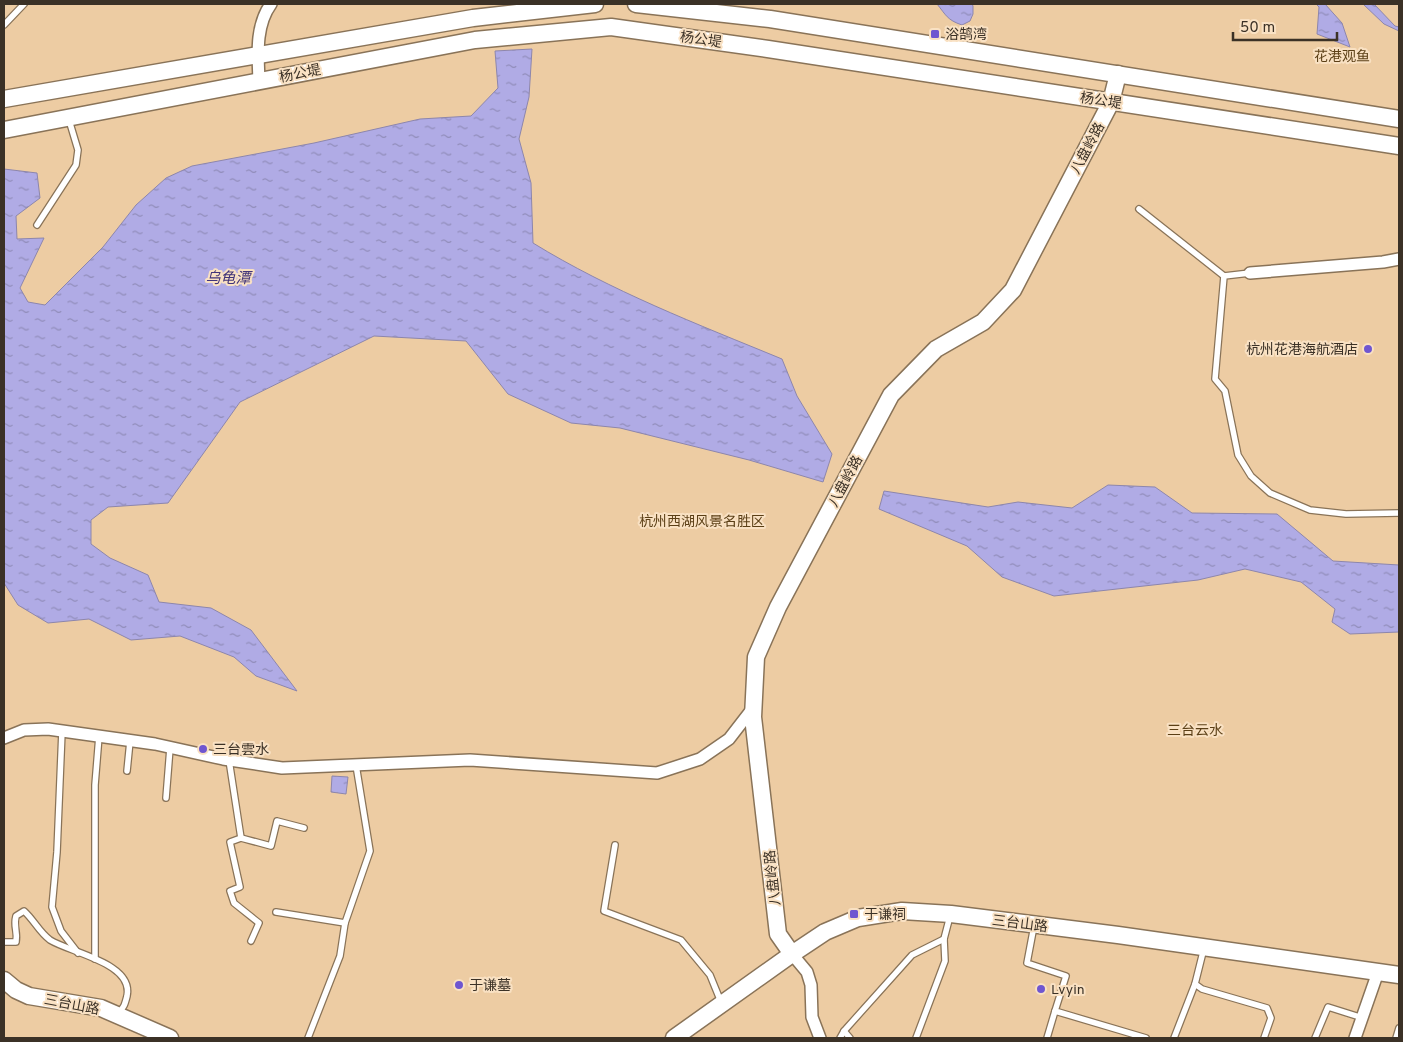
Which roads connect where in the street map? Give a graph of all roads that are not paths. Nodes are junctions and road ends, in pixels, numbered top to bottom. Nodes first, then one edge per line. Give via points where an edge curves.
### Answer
1 (24, 4) edge
2 (271, 4) edge
3 (595, 4) edge
4 (636, 4) edge
5 (4, 25) edge
6 (258, 55) junction
7 (1118, 74) junction
8 (260, 81) junction
9 (4, 99) edge
10 (1111, 102) junction
11 (68, 118) junction
12 (1399, 118) edge
13 (4, 130) edge
14 (1399, 146) edge
15 (1139, 209) dead end
16 (37, 225) dead end
17 (1399, 259) edge
18 (1250, 273) joint
19 (1224, 276) junction
20 (1399, 513) edge
21 (754, 707) junction
22 (62, 731) junction
23 (99, 736) junction
24 (4, 738) edge
25 (130, 741) junction
26 (170, 748) junction
27 (229, 760) junction
28 (356, 765) junction
29 (127, 771) dead end
30 (166, 798) dead end
31 (304, 828) dead end
32 (241, 838) junction
33 (615, 844) dead end
34 (276, 912) dead end
35 (950, 914) junction
36 (345, 923) junction
37 (1034, 926) junction
38 (944, 939) junction
39 (251, 941) dead end
40 (4, 942) edge
41 (1204, 948) junction
42 (78, 953) junction
43 (792, 954) junction
44 (95, 959) junction
45 (1378, 972) junction
46 (1399, 975) edge
47 (4, 980) edge
48 (1195, 984) junction
49 (722, 1004) junction
50 (1055, 1011) junction
51 (115, 1014) junction
52 (1363, 1018) junction
53 (1399, 1028) edge
54 (844, 1030) junction
55 (170, 1038) edge
56 (308, 1038) edge
57 (674, 1038) edge
58 (820, 1038) edge
59 (840, 1038) edge
60 (850, 1038) edge
61 (916, 1038) edge
62 (1047, 1038) edge
63 (1146, 1038) edge
64 (1174, 1038) edge
65 (1264, 1038) edge
66 (1315, 1038) edge
67 (1355, 1038) edge
68 (1396, 1038) edge

1 - 5 lane
2 - 6 street via 260,28
3 - 6 main road, 杨公堤 via 473,18
4 - 7 main road, 杨公堤 via 770,19
6 - 8 street
6 - 9 main road, 杨公堤
7 - 10 main road, 八盘岭路
7 - 12 main road, 杨公堤
8 - 10 main road, 杨公堤 via 475,40 611,27
8 - 11 main road, 杨公堤
10 - 14 main road, 杨公堤
10 - 21 main road, 八盘岭路 via 1013,290 983,322 936,349 891,396 778,607 756,657
11 - 13 main road, 杨公堤
11 - 16 lane via 78,150 76,165
15 - 19 lane
17 - 18 street
18 - 19 lane
19 - 20 lane via 1215,378 1225,391 1238,455 1251,476 1270,493 1310,510 1346,514
21 - 28 street via 729,740 700,759 657,773 470,760
21 - 43 main road, 八盘岭路 via 778,934
22 - 23 street
22 - 24 street via 24,730
22 - 42 lane via 58,852 52,907 61,930
23 - 25 street
23 - 44 lane via 95,785
25 - 26 street
25 - 29 lane
26 - 27 street
26 - 30 lane
27 - 28 street via 282,768
27 - 32 lane
28 - 36 lane via 370,851
31 - 32 lane via 277,820 271,846
32 - 39 lane via 230,842 240,886 230,891 234,903 258,923
33 - 49 lane via 604,911 681,940 710,975
34 - 36 lane
35 - 37 main road, 三台山路
35 - 38 lane
35 - 43 main road, 三台山路 via 902,911 858,918 826,932
36 - 56 lane via 340,956
37 - 41 main road, 三台山路
37 - 50 lane via 1026,963 1066,976
38 - 54 lane via 912,955
38 - 61 lane via 945,961
40 - 42 lane via 16,942 16,916 24,911 50,940
41 - 45 main road, 三台山路
41 - 48 lane
42 - 44 lane
43 - 49 main road, 三台山路
43 - 58 street via 807,972 811,985 812,1017
44 - 51 lane via 113,967 126,987 128,994 123,1009
45 - 46 main road, 三台山路
45 - 52 street
47 - 51 main road, 三台山路 via 30,996 101,1008
48 - 64 lane
48 - 65 lane via 1202,989 1267,1008 1272,1018
49 - 57 main road, 三台山路
50 - 62 lane
50 - 63 lane
51 - 55 main road, 三台山路
52 - 66 lane via 1328,1007
52 - 67 street
53 - 68 lane
54 - 59 lane
54 - 60 lane

